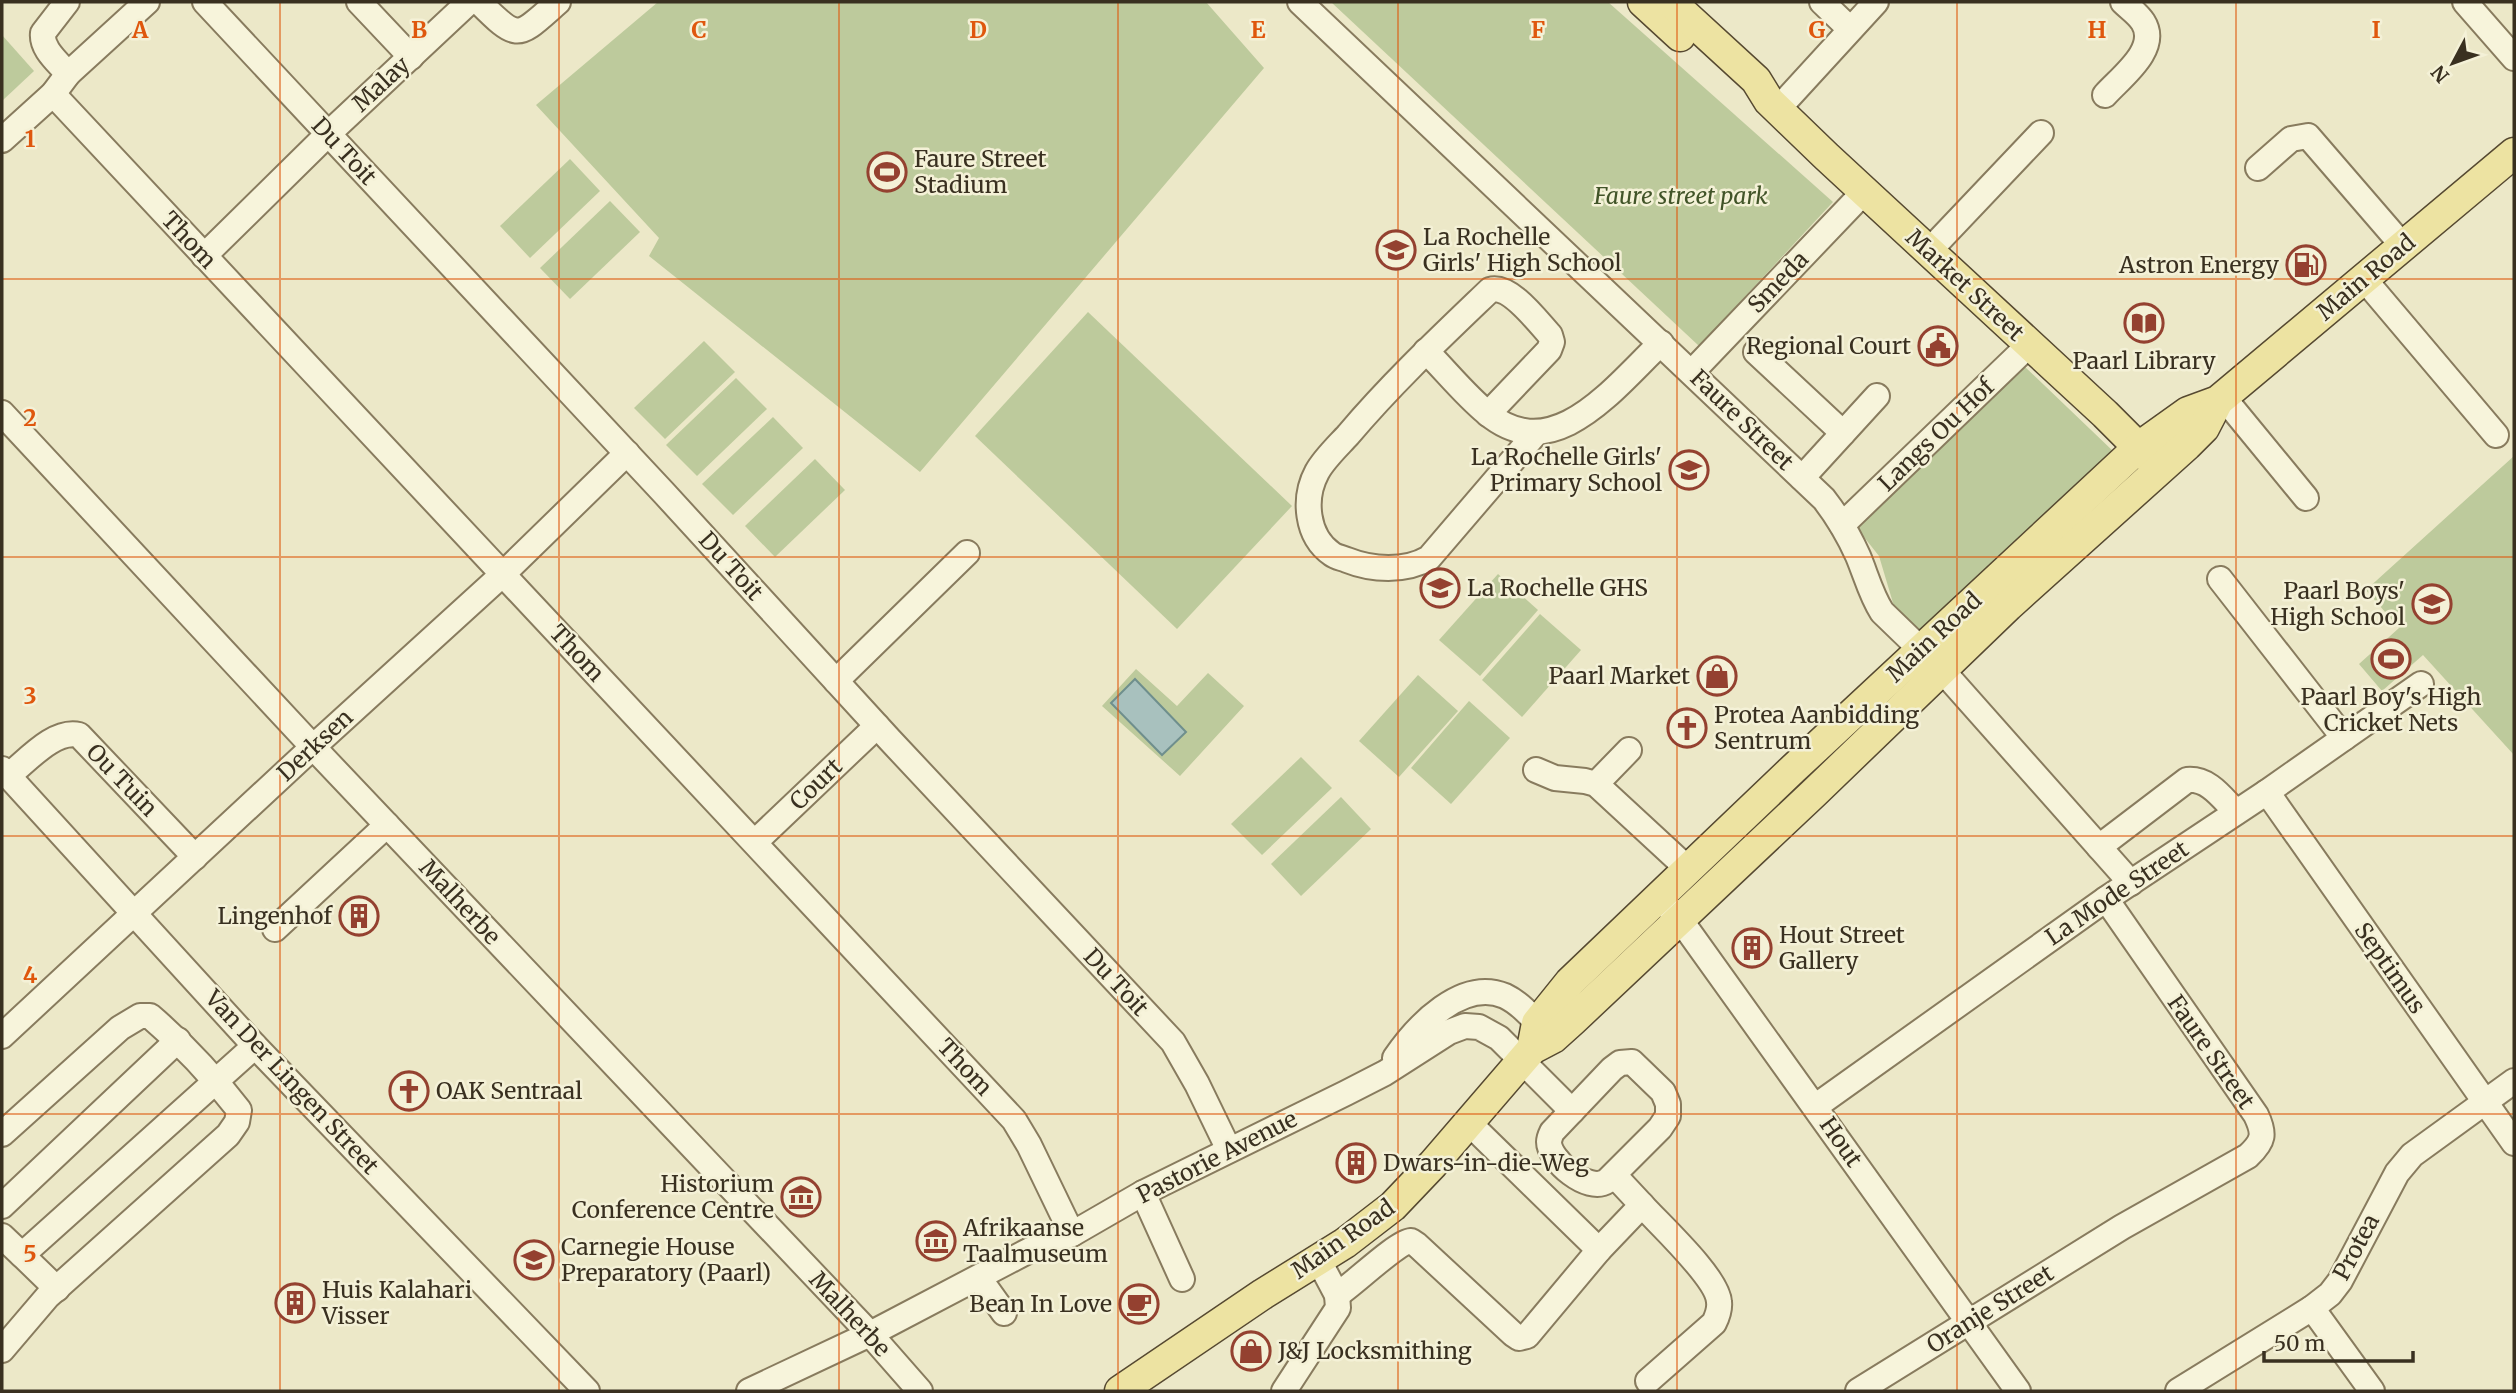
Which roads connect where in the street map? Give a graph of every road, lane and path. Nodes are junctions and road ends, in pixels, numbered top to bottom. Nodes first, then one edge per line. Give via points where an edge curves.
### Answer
1 (147, 2) edge
2 (205, 2) edge
3 (359, 2) edge
4 (469, 2) edge
5 (480, 2) edge
6 (558, 2) edge
7 (1300, 2) edge
8 (1643, 2) edge
9 (1671, 2) edge
10 (1822, 2) edge
11 (1876, 2) edge
12 (2123, 2) edge
13 (2465, 2) edge
14 (60, 5) edge
15 (1850, 29) junction
16 (411, 57) junction
17 (2514, 58) edge
18 (68, 74) junction
19 (53, 94) junction
20 (2105, 95) dead end
21 (1773, 106) junction
22 (2042, 133) dead end
23 (328, 134) junction
24 (2, 141) edge
25 (2514, 153) edge
26 (2258, 168) dead end
27 (1865, 191) junction
28 (2403, 246) junction
29 (1929, 251) junction
30 (204, 256) junction
31 (2364, 279) junction
32 (1661, 343) junction
33 (2029, 345) junction
34 (1426, 351) junction
35 (1756, 352) dead end
36 (1692, 372) junction
37 (1877, 396) dead end
38 (2220, 399) junction
39 (2, 413) edge
40 (1488, 414) junction
41 (1536, 433) junction
42 (1843, 433) junction
43 (2496, 435) dead end
44 (2139, 447) junction
45 (627, 453) junction
46 (2161, 470) junction
47 (1802, 478) junction
48 (2306, 498) dead end
49 (1842, 525) junction
50 (967, 553) dead end
51 (503, 574) junction
52 (2220, 579) dead end
53 (1931, 659) junction
54 (836, 681) junction
55 (2421, 684) dead end
56 (877, 726) junction
57 (2344, 738) junction
58 (313, 747) junction
59 (1629, 750) dead end
60 (1536, 770) dead end
61 (5, 773) edge
62 (1596, 784) junction
63 (2267, 792) junction
64 (2236, 812) junction
65 (387, 825) junction
66 (755, 842) junction
67 (2099, 847) junction
68 (195, 857) junction
69 (1688, 869) junction
70 (2130, 883) junction
71 (2106, 899) junction
72 (1669, 908) junction
73 (134, 913) junction
74 (275, 929) dead end
75 (2, 1036) edge
76 (178, 1040) junction
77 (1536, 1043) junction
78 (255, 1046) junction
79 (1385, 1073) junction
80 (216, 1080) junction
81 (2514, 1081) edge
82 (2484, 1102) junction
83 (1816, 1106) junction
84 (1572, 1111) junction
85 (1469, 1123) junction
86 (2, 1134) edge
87 (2514, 1143) edge
88 (1229, 1150) junction
89 (1614, 1175) junction
90 (1143, 1193) junction
91 (1642, 1205) junction
92 (2, 1206) edge
93 (2122, 1227) joint
94 (1072, 1234) junction
95 (2, 1237) edge
96 (1600, 1250) junction
97 (12, 1252) edge
98 (1318, 1259) junction
99 (979, 1278) junction
100 (1182, 1279) dead end
101 (1337, 1295) junction
102 (50, 1296) junction
103 (2312, 1308) junction
104 (1004, 1313) dead end
105 (1968, 1322) junction
106 (870, 1334) junction
107 (3, 1346) edge
108 (1648, 1381) dead end
109 (587, 1391) edge
110 (749, 1391) edge
111 (920, 1391) edge
112 (1120, 1391) edge
113 (1284, 1391) edge
114 (1858, 1391) edge
115 (2018, 1391) edge
116 (2178, 1391) edge
117 (2372, 1391) edge

1 - 18 street
2 - 23 street, Du Toit
3 - 16 street
4 - 16 street, Malay
5 - 6 street via 505,28 521,31
7 - 32 street, Faure Street
8 - 21 main road, Market Street via 1742,92
9 - 21 main road, Market Street via 1756,80
10 - 15 street
11 - 15 street
12 - 20 street via 2143,22 2148,37 2145,50
13 - 17 street
14 - 18 street via 42,39
15 - 21 street
16 - 23 street, Malay
18 - 19 street
19 - 24 street
19 - 30 street, Thom
21 - 27 main road, Market Street
22 - 29 street
23 - 30 street, Malay
23 - 45 street, Du Toit
25 - 28 main road, Main Road
26 - 28 street via 2291,139 2308,136
27 - 29 main road, Market Street
27 - 36 street, Smeda
28 - 31 main road, Main Road
29 - 33 main road, Market Street
30 - 51 street, Thom
31 - 38 main road, Main Road
31 - 43 street
32 - 36 street, Faure Street
32 - 41 street via 1580,418
33 - 44 main road, Market Street
33 - 49 street, Langs Ou Hof
34 - 40 street
34 - 40 street via 1490,290 1508,292 1552,342
34 - 41 street via 1317,472 1309,498 1309,519 1332,554 1360,565 1399,568 1429,558
35 - 42 street
36 - 47 street, Faure Street
37 - 42 street
38 - 44 main road, Main Road via 2188,412
38 - 46 main road, Main Road via 2204,428
38 - 48 street
39 - 58 street, Malherbe
40 - 41 street via 1513,429
42 - 47 street
44 - 46 main road, Market Street
44 - 53 main road, Main Road
45 - 51 street, Derksen
45 - 54 street, Du Toit
46 - 53 main road, Main Road via 2008,606
47 - 49 street, Faure Street
49 - 53 street, Faure Street via 1882,612
50 - 54 street
51 - 58 street, Derksen
51 - 66 street, Thom
52 - 57 street
53 - 67 street, Faure Street
53 - 69 main road, Main Road
53 - 72 main road, Main Road via 1825,782
54 - 56 street, Du Toit
55 - 57 street, La Mode Street
56 - 66 street, Court
56 - 88 street, Du Toit via 1173,1042
57 - 63 street, La Mode Street
58 - 65 street, Malherbe
58 - 68 street, Derksen
59 - 62 street
60 - 62 street
61 - 68 street, Ou Tuin via 58,735 79,735
61 - 73 street, Van Der Lingen Street
62 - 69 street
63 - 64 street, La Mode Street
63 - 82 street, Septimus
64 - 67 street via 2208,785 2186,780
64 - 70 street, La Mode Street
65 - 74 street
65 - 106 street, Malherbe
66 - 94 street, Thom via 1014,1120
67 - 70 street, Faure Street
68 - 73 street, Derksen
69 - 72 main road, Main Road
70 - 71 street, La Mode Street
71 - 83 street, La Mode Street
71 - 93 street, Faure Street via 2263,1130 2248,1156
72 - 77 main road, Main Road via 1570,982
72 - 83 street, Hout
73 - 75 street, Derksen
73 - 78 street, Van Der Lingen Street
76 - 80 street
76 - 86 street via 150,1016 140,1016 120,1028
76 - 92 street
77 - 79 street, Pastorie Avenue via 1499,1038 1479,1027 1465,1026
77 - 79 street, Pastorie Avenue via 1518,1004 1505,996 1476,993 1459,999 1420,1027
77 - 84 street
77 - 85 main road, Main Road
78 - 80 street
78 - 109 street, Van Der Lingen Street
79 - 88 street, Pastorie Avenue
80 - 97 street
80 - 102 street via 239,1110 228,1135
81 - 82 street, Protea
82 - 87 street, Septimus
82 - 103 street, Protea via 2412,1155 2397,1173 2340,1280
83 - 105 street, Hout
84 - 89 street via 1552,1132 1550,1149 1584,1183 1602,1184
84 - 89 street via 1612,1069 1626,1062 1632,1062 1663,1092 1668,1104 1665,1122
85 - 96 street
85 - 98 main road, Main Road via 1393,1206
88 - 90 street, Pastorie Avenue
89 - 91 street
90 - 94 street, Pastorie Avenue
90 - 100 street
91 - 96 street
91 - 108 street via 1706,1274 1720,1302 1714,1323
93 - 105 street, Oranje Street
94 - 99 street, Pastorie Avenue
95 - 97 street
96 - 101 street via 1523,1337 1513,1334 1411,1241 1399,1245
97 - 102 street
98 - 101 street
98 - 112 main road, Main Road
99 - 104 street
99 - 106 street, Pastorie Avenue
101 - 113 street via 1335,1315
102 - 107 street
103 - 116 street, Protea
103 - 117 street
105 - 114 street, Oranje Street
105 - 115 street, Hout
106 - 110 street, Pastorie Avenue
106 - 111 street, Malherbe

